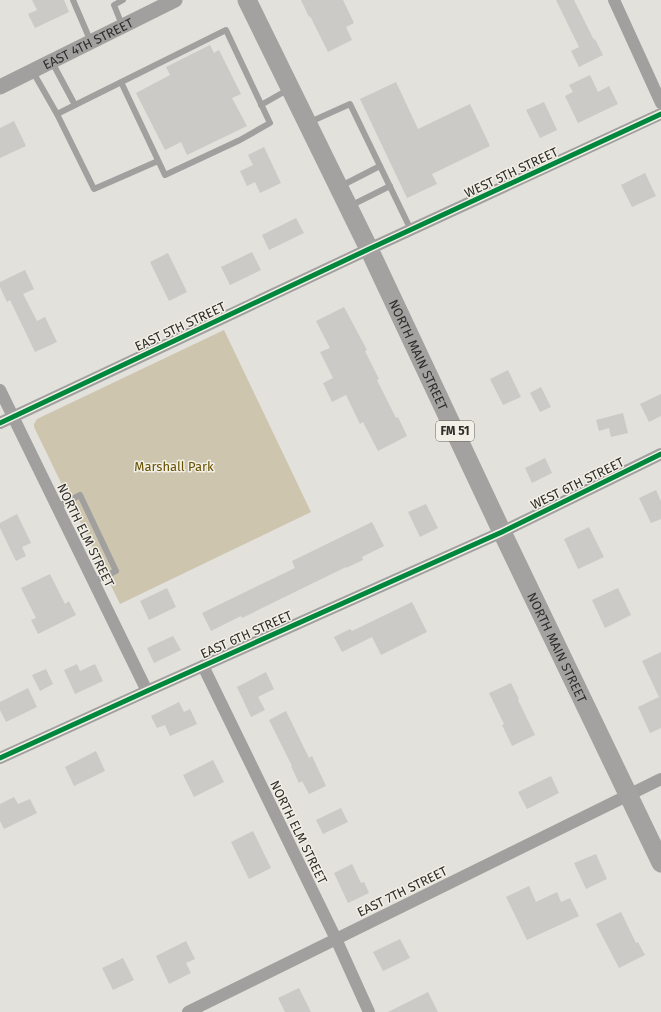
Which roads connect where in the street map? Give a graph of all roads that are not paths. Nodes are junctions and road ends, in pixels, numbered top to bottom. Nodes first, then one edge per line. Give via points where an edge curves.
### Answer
1 (72, 0) edge
2 (123, 0) edge
3 (175, 0) edge
4 (246, 0) edge
5 (614, 0) edge
6 (122, 26) junction
7 (91, 42) junction
8 (52, 61) junction
9 (33, 71) junction
10 (121, 82) junction
11 (0, 87) edge
12 (290, 89) junction
13 (661, 103) edge
14 (75, 105) junction
15 (261, 105) junction
16 (57, 114) junction
17 (661, 114) edge
18 (307, 123) junction
19 (158, 160) junction
20 (380, 166) junction
21 (390, 186) junction
22 (339, 187) junction
23 (348, 206) junction
24 (412, 230) junction
25 (369, 249) junction
26 (0, 390) edge
27 (13, 417) junction
28 (0, 423) edge
29 (661, 454) edge
30 (57, 506) junction
31 (502, 532) junction
32 (93, 582) junction
33 (203, 666) junction
34 (147, 691) junction
35 (0, 758) edge
36 (661, 779) edge
37 (629, 795) junction
38 (661, 863) edge
39 (336, 939) junction
40 (188, 1012) edge
41 (369, 1012) edge

1 - 7 lane
2 - 6 lane via 114,4
3 - 6 street, EAST 4TH STREET
4 - 12 main road, NORTH MAIN STREET / FM 51
5 - 13 street
6 - 7 street, EAST 4TH STREET
7 - 8 street, EAST 4TH STREET
8 - 9 street, EAST 4TH STREET
8 - 14 lane
9 - 11 street, EAST 4TH STREET
9 - 16 lane
10 - 14 lane
10 - 15 lane via 226,30
10 - 19 lane
12 - 15 lane
12 - 18 main road, NORTH MAIN STREET / FM 51
14 - 16 lane
15 - 19 lane via 270,123 240,140 165,175
16 - 19 lane via 94,189
17 - 24 street, WEST 5TH STREET
18 - 20 lane via 350,104
18 - 22 main road, NORTH MAIN STREET / FM 51
20 - 21 lane
20 - 22 lane
21 - 23 lane
21 - 24 lane
22 - 23 main road, NORTH MAIN STREET / FM 51
23 - 25 main road, NORTH MAIN STREET / FM 51
24 - 25 street, WEST 5TH STREET
25 - 27 street, EAST 5TH STREET
25 - 31 main road, NORTH MAIN STREET / FM 51
26 - 27 street, NORTH ELM STREET
27 - 28 street, EAST 5TH STREET
27 - 30 street, NORTH ELM STREET
29 - 31 street, WEST 6TH STREET
30 - 32 street, NORTH ELM STREET
30 - 32 lane via 80,495 113,564 116,571
31 - 33 street, EAST 6TH STREET
31 - 37 main road, NORTH MAIN STREET / FM 51
32 - 34 street, NORTH ELM STREET
33 - 34 street, EAST 6TH STREET
33 - 39 street, NORTH ELM STREET
34 - 35 street, EAST 6TH STREET
36 - 37 street, EAST 7TH STREET
37 - 38 main road, NORTH MAIN STREET / FM 51
37 - 39 street, EAST 7TH STREET
39 - 40 street, EAST 7TH STREET
39 - 41 street, NORTH ELM STREET

